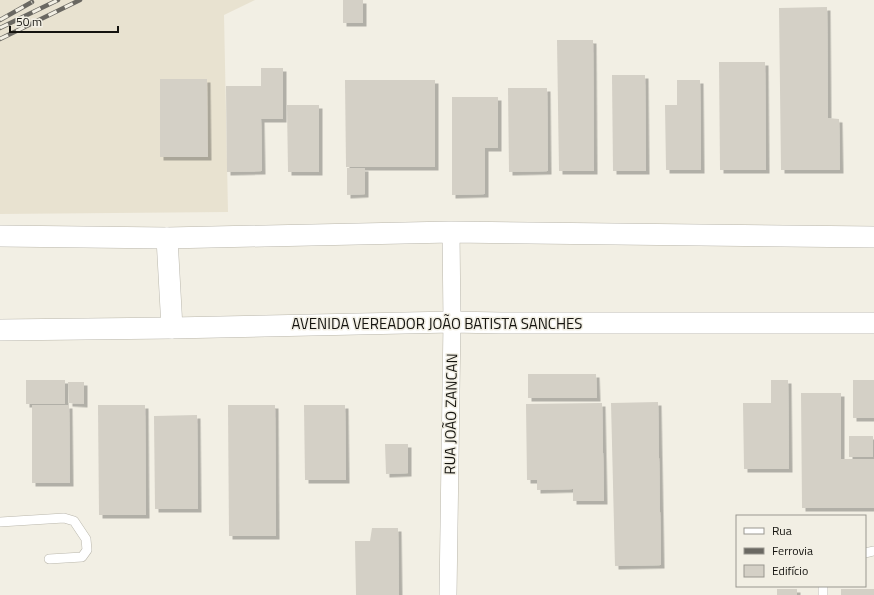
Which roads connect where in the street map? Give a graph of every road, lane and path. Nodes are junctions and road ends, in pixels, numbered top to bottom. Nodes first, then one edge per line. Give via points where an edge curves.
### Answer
1 (451, 232) junction
2 (0, 236) edge
3 (874, 237) edge
4 (167, 238) junction
5 (452, 322) junction
6 (874, 323) edge
7 (172, 328) junction
8 (0, 330) edge
9 (0, 522) edge
10 (49, 559) dead end
11 (448, 595) edge

1 - 3 street
1 - 4 street
1 - 5 street, RUA JOÃO ZANCAN
2 - 4 street
4 - 7 street
5 - 6 street, AVENIDA VEREADOR JOÃO BATISTA SANCHES
5 - 7 street, AVENIDA VEREADOR JOÃO BATISTA SANCHES
5 - 11 street, RUA JOÃO ZANCAN
7 - 8 street, AVENIDA VEREADOR JOÃO BATISTA SANCHES
9 - 10 lane via 64,518 74,522 86,539 87,550 82,557

